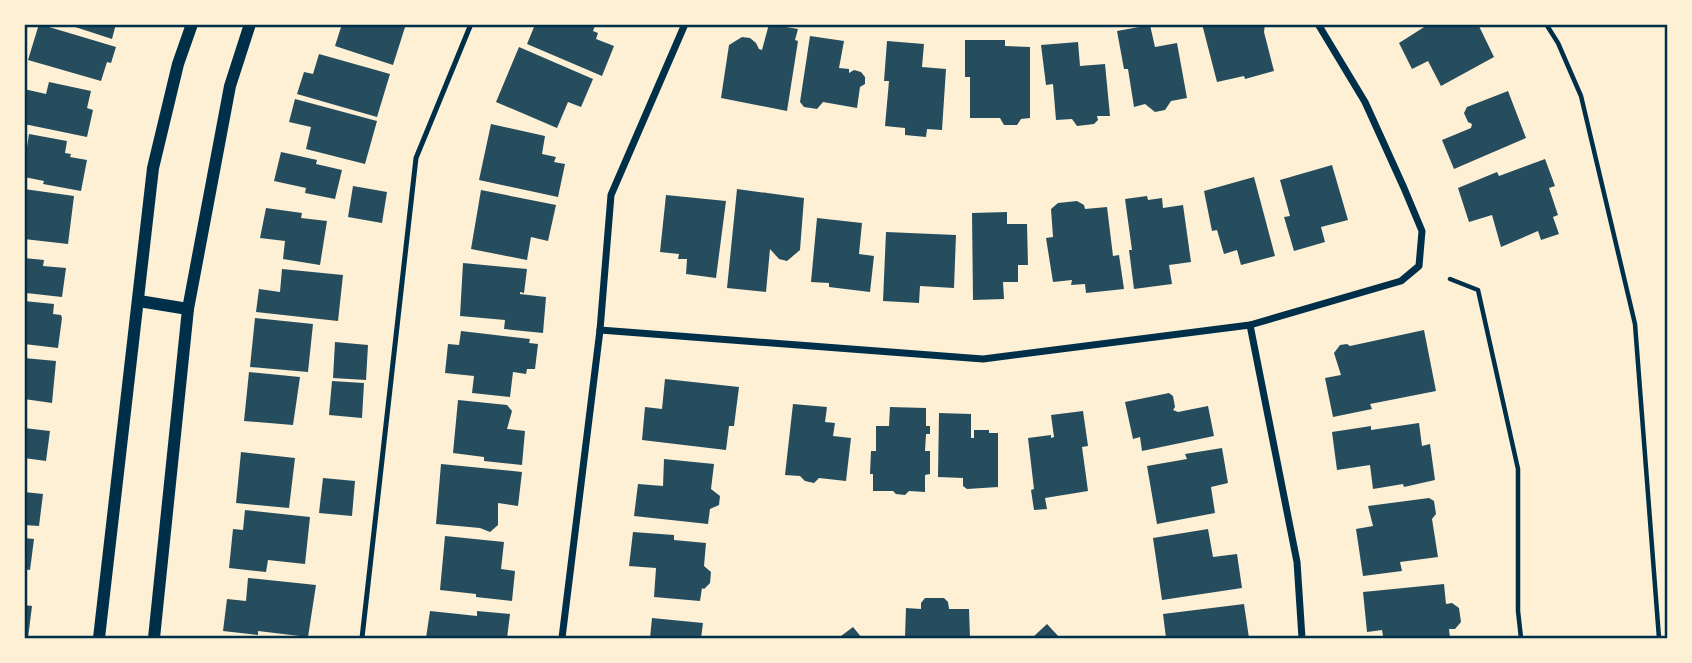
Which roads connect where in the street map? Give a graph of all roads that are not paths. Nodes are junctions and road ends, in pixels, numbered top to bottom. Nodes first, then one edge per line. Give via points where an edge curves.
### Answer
1 (192, 24) edge
2 (250, 24) edge
3 (471, 24) edge
4 (685, 24) edge
5 (1318, 24) edge
6 (139, 301) junction
7 (188, 309) junction
8 (1250, 325) junction
9 (600, 330) junction
10 (99, 639) edge
11 (154, 639) edge
12 (362, 639) edge
13 (562, 639) edge
14 (1302, 639) edge

1 - 6 street via 153,168
2 - 7 street via 230,86
3 - 12 lane via 416,158
4 - 9 street via 611,195
5 - 8 street via 1365,102 1409,199 1422,231 1419,266 1401,281
6 - 7 street
6 - 10 street
7 - 11 street
8 - 9 street via 983,359
8 - 14 street via 1297,562
9 - 13 street

